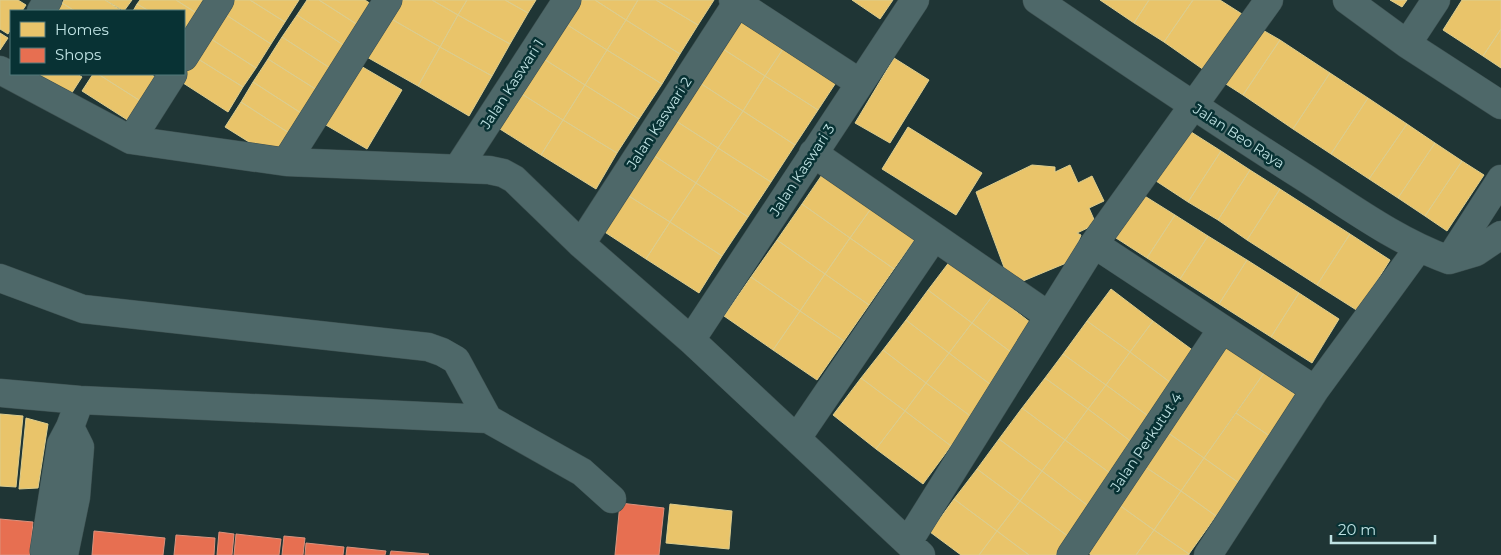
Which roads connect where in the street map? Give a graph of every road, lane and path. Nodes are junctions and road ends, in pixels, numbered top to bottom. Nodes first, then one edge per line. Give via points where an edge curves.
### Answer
1 (220, 0) edge
2 (388, 0) edge
3 (567, 0) edge
4 (914, 0) edge
5 (1037, 0) edge
6 (1269, 0) edge
7 (1347, 0) edge
8 (1436, 0) edge
9 (735, 1) edge
10 (1407, 44) junction
11 (185, 55) edge
12 (19, 75) edge
13 (172, 75) edge
14 (860, 83) junction
15 (1501, 105) edge
16 (1192, 106) junction
17 (131, 140) junction
18 (812, 153) junction
19 (286, 162) junction
20 (458, 168) junction
21 (1501, 179) edge
22 (1501, 235) edge
23 (934, 237) junction
24 (580, 244) junction
25 (1094, 244) junction
26 (1418, 249) junction
27 (1449, 260) junction
28 (0, 278) edge
29 (1049, 316) junction
30 (1222, 329) junction
31 (691, 340) junction
32 (1315, 390) junction
33 (0, 393) edge
34 (80, 400) junction
35 (488, 419) junction
36 (70, 427) junction
37 (797, 438) junction
38 (612, 499) dead end
39 (915, 549) edge
40 (46, 555) edge
41 (64, 555) edge
42 (1071, 555) edge
43 (1208, 555) edge

1 - 11 street
2 - 19 street
3 - 20 street, Jalan Kaswari 1
4 - 14 street, Jalan Kaswari 3
5 - 16 street, Jalan Beo Raya
6 - 16 street
7 - 10 street
8 - 10 street
9 - 14 street
9 - 24 street, Jalan Kaswari 2
10 - 15 street
12 - 17 street
13 - 17 street
14 - 18 street, Jalan Kaswari 3
16 - 25 street
16 - 26 street, Jalan Beo Raya
17 - 19 street
18 - 23 street
18 - 31 street, Jalan Kaswari 3
19 - 20 street
20 - 24 street via 503,173 514,179
21 - 27 street
22 - 27 street via 1476,252
23 - 29 street
23 - 37 street
24 - 31 street
25 - 29 street
25 - 30 street
26 - 27 street, Jalan Beo Raya
26 - 32 street
28 - 35 street via 83,309 428,347 456,360
29 - 39 street
30 - 32 street
30 - 42 street, Jalan Perkutut 4
31 - 37 street
32 - 43 street
33 - 34 street
34 - 35 street
34 - 36 street
35 - 38 street via 582,472
36 - 40 street via 61,444 44,551
36 - 41 street via 80,447 76,497
37 - 39 street

